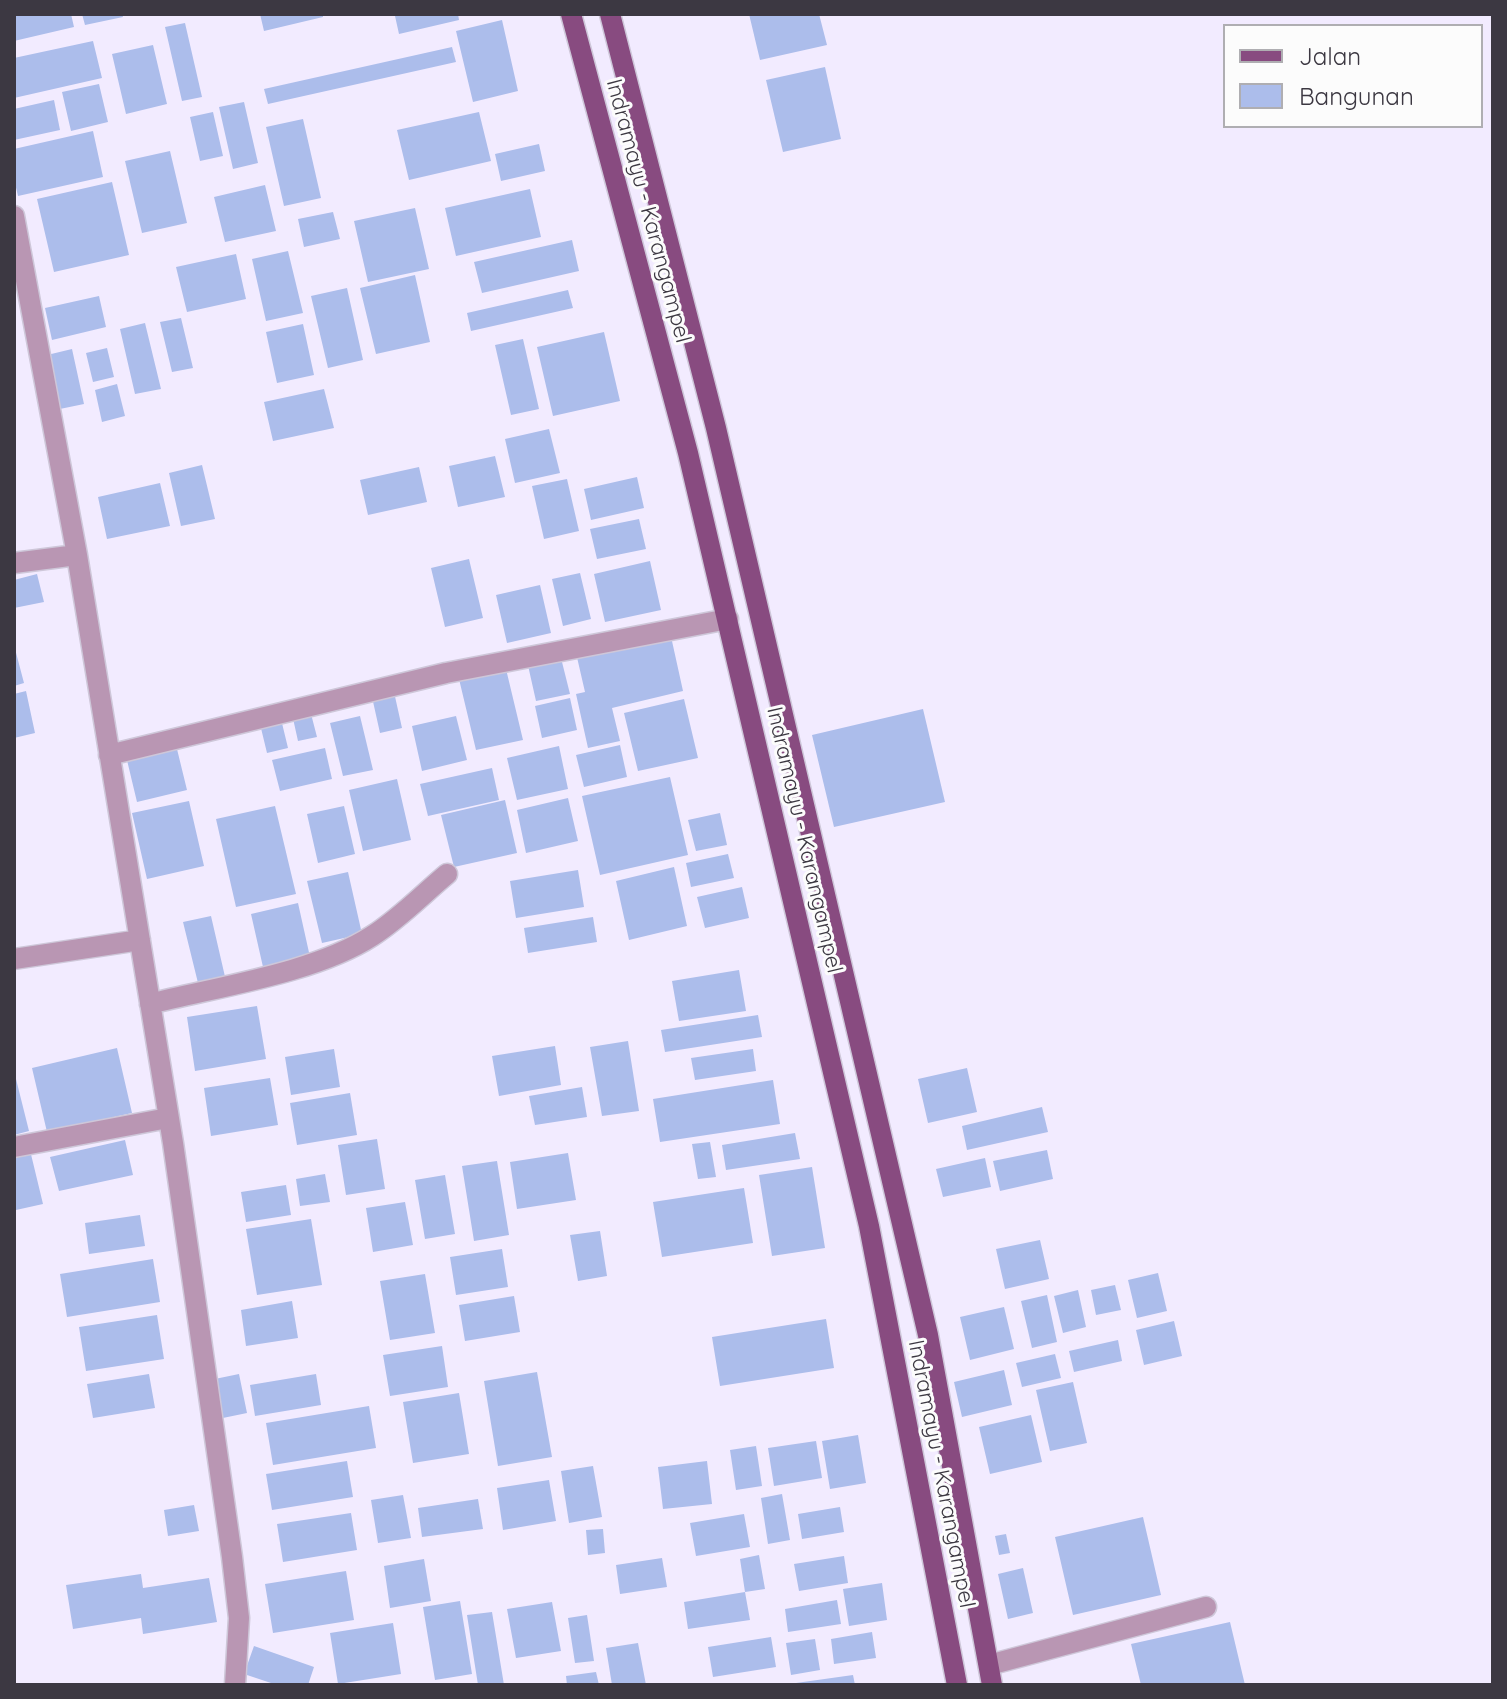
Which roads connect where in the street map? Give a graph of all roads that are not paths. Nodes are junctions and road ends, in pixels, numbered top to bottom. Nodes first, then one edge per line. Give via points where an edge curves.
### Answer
1 (571, 14) edge
2 (610, 14) edge
3 (14, 216) edge
4 (77, 555) junction
5 (14, 563) edge
6 (756, 597) junction
7 (726, 610) junction
8 (109, 755) junction
9 (447, 874) dead end
10 (140, 940) junction
11 (14, 959) edge
12 (150, 1004) junction
13 (168, 1118) junction
14 (14, 1147) edge
15 (1206, 1607) dead end
16 (990, 1675) edge
17 (235, 1685) edge
18 (957, 1685) edge

1 - 7 main road, Indramayu - Karangampel
2 - 6 main road
3 - 4 street
4 - 5 street
4 - 8 street
6 - 7 main road
6 - 16 main road via 928,1335
7 - 8 street
7 - 18 main road, Indramayu - Karangampel via 869,1226
8 - 10 street
9 - 12 street via 346,951
10 - 11 street
10 - 12 street
12 - 13 street
13 - 14 street
13 - 17 street via 232,1557 239,1618
15 - 16 street

